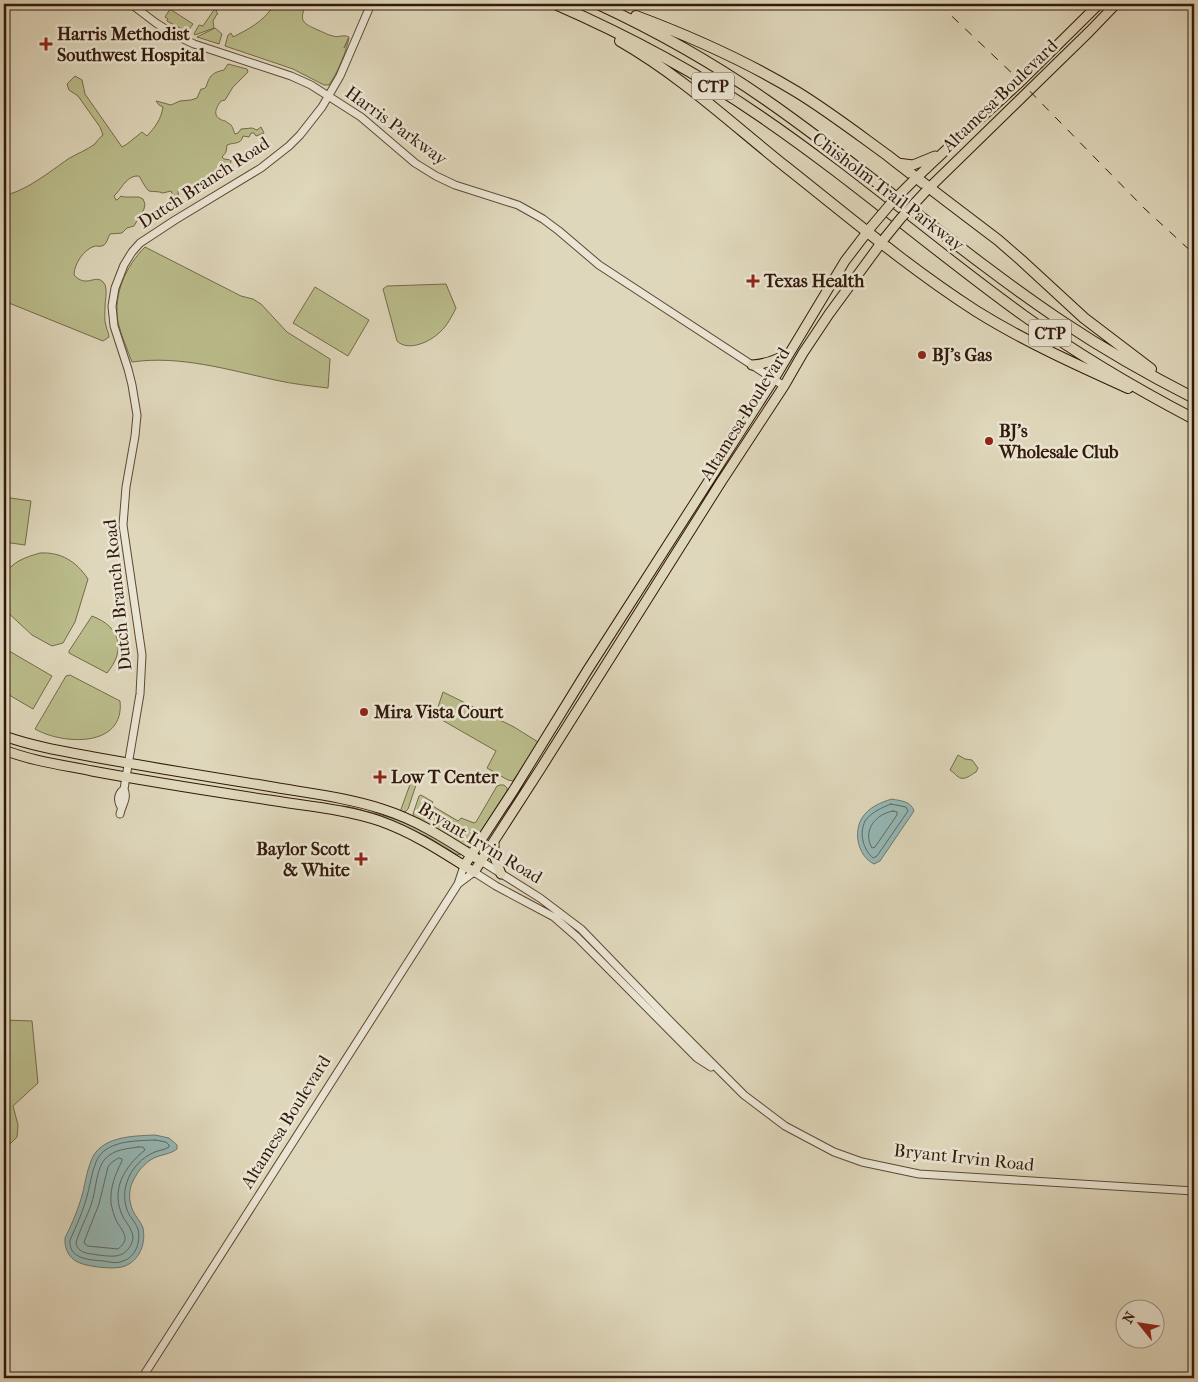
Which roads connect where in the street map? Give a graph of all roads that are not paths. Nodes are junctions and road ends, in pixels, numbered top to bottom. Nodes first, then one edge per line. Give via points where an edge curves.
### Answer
1 (131, 4) edge
2 (371, 4) edge
3 (551, 4) edge
4 (555, 4) edge
5 (598, 4) edge
6 (603, 4) edge
7 (1099, 4) edge
8 (1116, 4) edge
9 (1072, 30) junction
10 (1081, 40) junction
11 (329, 96) junction
12 (975, 123) junction
13 (942, 153) junction
14 (966, 153) junction
15 (897, 163) junction
16 (915, 179) junction
17 (928, 190) junction
18 (869, 229) junction
19 (882, 241) junction
20 (845, 261) junction
21 (818, 306) junction
22 (829, 314) junction
23 (810, 342) junction
24 (789, 353) junction
25 (752, 365) junction
26 (774, 379) junction
27 (784, 386) junction
28 (1190, 396) edge
29 (1176, 409) junction
30 (1194, 418) edge
31 (663, 554) junction
32 (653, 590) junction
33 (4, 736) edge
34 (4, 750) edge
35 (128, 763) junction
36 (126, 777) junction
37 (121, 810) dead end
38 (494, 840) junction
39 (471, 855) junction
40 (481, 861) junction
41 (464, 866) junction
42 (474, 872) junction
43 (501, 874) junction
44 (458, 884) junction
45 (671, 1026) junction
46 (1194, 1191) edge
47 (142, 1378) edge

1 - 11 street, Harris Parkway via 185,40 291,76
2 - 11 street, Dutch Branch Road
3 - 18 highway via 627,45 672,74 783,165
4 - 29 highway, Chisholm Trail Parkway / CTP via 635,42 731,97 800,145 1025,316
5 - 28 highway, Chisholm Trail Parkway / CTP via 662,36 738,81 799,123 1062,321 1115,355
6 - 15 highway via 669,28 752,66 806,98
7 - 9 main road, Altamesa Boulevard
8 - 10 main road, Altamesa Boulevard
9 - 10 main road
9 - 12 main road, Altamesa Boulevard
10 - 14 main road, Altamesa Boulevard
11 - 25 street, Harris Parkway via 361,116 429,172 455,185 518,205 543,219 599,265
11 - 35 street, Dutch Branch Road via 300,135 261,168 140,243 124,265 114,288 114,326 128,369 137,415 123,525 142,649 142,671
12 - 13 main road, Altamesa Boulevard
12 - 14 main road via 978,133
13 - 15 main road via 913,165
13 - 16 main road, Altamesa Boulevard
14 - 17 main road, Altamesa Boulevard
15 - 16 highway
16 - 17 highway
16 - 18 main road, Altamesa Boulevard, bridge
17 - 19 main road, Altamesa Boulevard, bridge
17 - 28 highway via 1010,250 1100,330
18 - 19 highway
18 - 20 main road, Altamesa Boulevard
19 - 22 main road, Altamesa Boulevard
19 - 29 highway via 976,311 1098,375
20 - 21 main road, Altamesa Boulevard
20 - 22 main road via 825,304
21 - 23 main road via 820,313
21 - 24 main road, Altamesa Boulevard
22 - 23 main road, Altamesa Boulevard
23 - 27 main road, Altamesa Boulevard
24 - 25 main road via 767,364
24 - 26 main road, Altamesa Boulevard
25 - 26 street, Harris Parkway
26 - 27 street, Harris Parkway
26 - 31 main road, Altamesa Boulevard
27 - 32 main road, Altamesa Boulevard
29 - 30 highway, Chisholm Trail Parkway / CTP
31 - 32 main road via 663,562 650,585
31 - 39 main road, Altamesa Boulevard
32 - 38 main road, Altamesa Boulevard
33 - 35 main road, Bryant Irvin Road via 43,748
34 - 36 main road, Bryant Irvin Road via 35,760
35 - 36 street, Dutch Branch Road
35 - 39 main road, Bryant Irvin Road via 370,806 420,824
36 - 37 street, Dutch Branch Road via 126,798
36 - 41 main road, Bryant Irvin Road via 364,817 411,834
38 - 40 main road, Altamesa Boulevard
38 - 43 main road via 494,855
39 - 40 main road, Bryant Irvin Road
39 - 41 main road, Altamesa Boulevard
40 - 42 main road, Altamesa Boulevard
40 - 43 street, Bryant Irvin Road
41 - 42 main road, Bryant Irvin Road
41 - 44 street, Altamesa Boulevard
42 - 44 street, Altamesa Boulevard
42 - 45 street, Bryant Irvin Road via 554,917
43 - 45 street, Bryant Irvin Road via 581,929
44 - 47 street, Altamesa Boulevard
45 - 46 street, Bryant Irvin Road via 697,1058 726,1077 785,1126 834,1152 862,1162 919,1174

